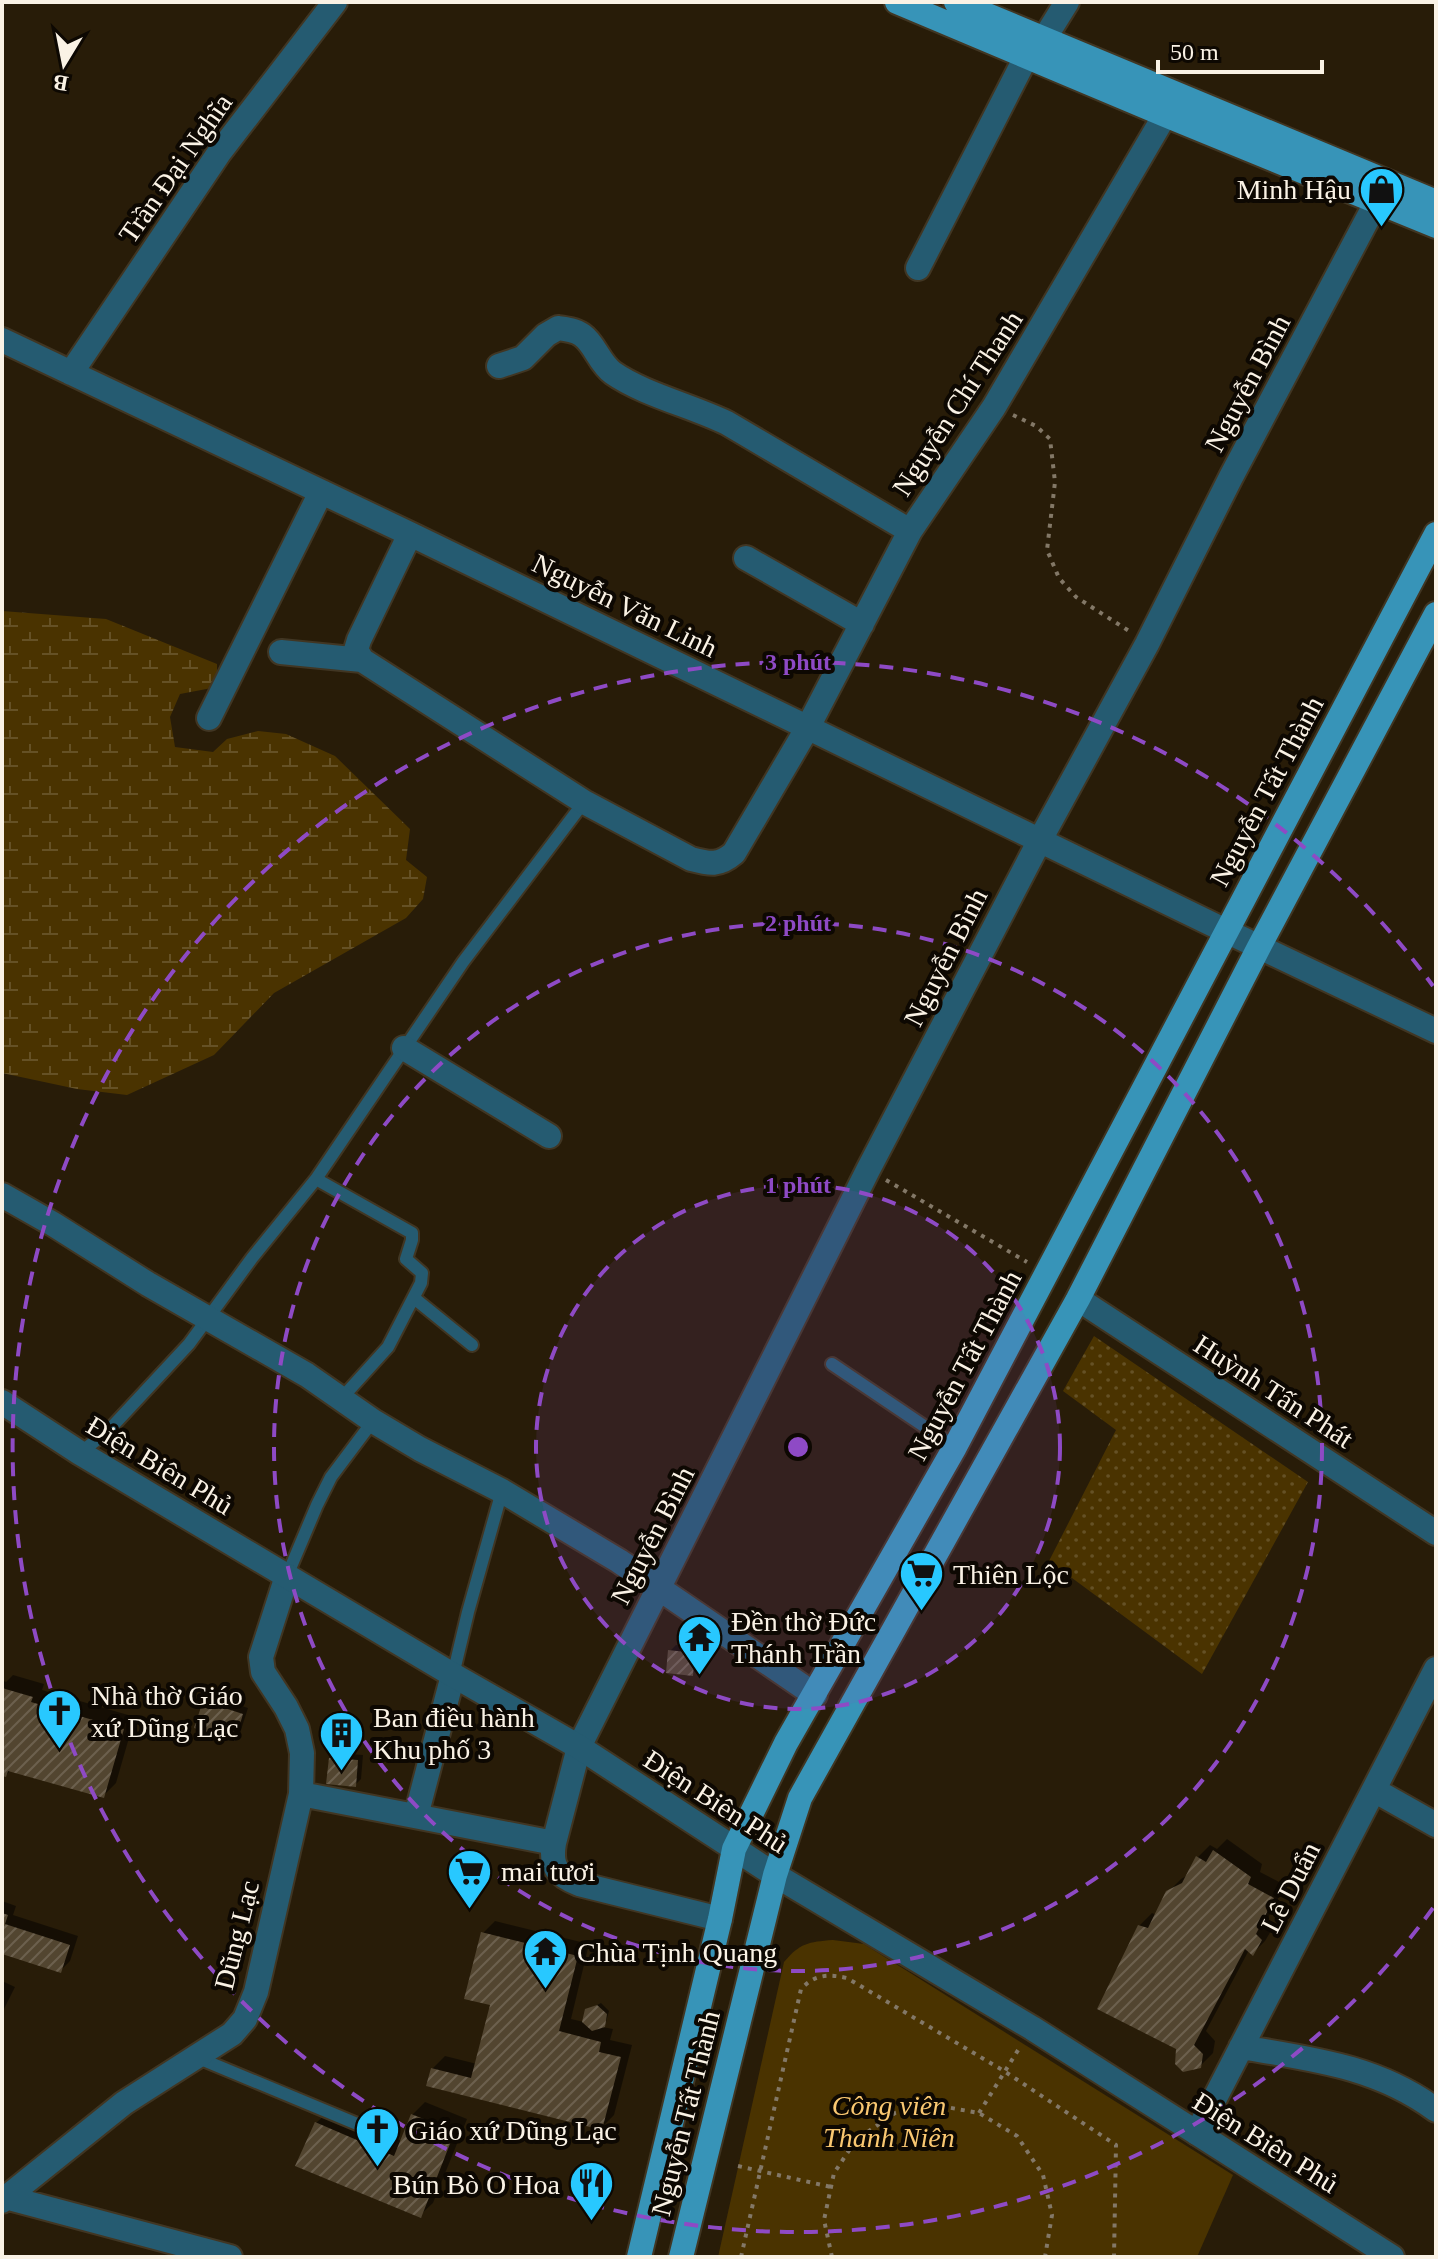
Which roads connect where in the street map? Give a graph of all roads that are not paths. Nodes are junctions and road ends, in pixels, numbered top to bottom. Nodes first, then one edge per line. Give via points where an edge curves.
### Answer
1 (335, 2) edge
2 (897, 2) edge
3 (956, 2) edge
4 (1067, 2) edge
5 (1044, 39) junction
6 (1026, 57) junction
7 (1165, 115) junction
8 (1377, 201) junction
9 (1436, 202) edge
10 (1436, 226) edge
11 (918, 268) dead end
12 (7, 350) edge
13 (499, 366) dead end
14 (71, 373) junction
15 (321, 492) junction
16 (910, 531) junction
17 (410, 534) junction
18 (1436, 534) edge
19 (746, 558) dead end
20 (1436, 614) edge
21 (862, 624) junction
22 (281, 652) dead end
23 (362, 660) junction
24 (209, 718) dead end
25 (808, 727) junction
26 (584, 802) junction
27 (1040, 840) junction
28 (1226, 931) junction
29 (1259, 947) junction
30 (1436, 1031) edge
31 (404, 1048) junction
32 (549, 1136) dead end
33 (316, 1179) junction
34 (2, 1195) edge
35 (414, 1298) junction
36 (1078, 1299) junction
37 (209, 1318) junction
38 (472, 1345) dead end
39 (832, 1364) dead end
40 (341, 1399) junction
41 (2, 1402) edge
42 (373, 1421) junction
43 (955, 1447) junction
44 (80, 1453) junction
45 (502, 1491) junction
46 (1436, 1533) edge
47 (287, 1576) junction
48 (659, 1588) junction
49 (1436, 1669) edge
50 (453, 1675) junction
51 (815, 1695) junction
52 (579, 1747) junction
53 (1374, 1790) junction
54 (301, 1794) junction
55 (416, 1816) junction
56 (1436, 1825) edge
57 (554, 1843) junction
58 (734, 1849) junction
59 (775, 1875) junction
60 (720, 1919) junction
61 (1241, 2047) junction
62 (196, 2057) junction
63 (1436, 2110) edge
64 (1197, 2133) junction
65 (386, 2136) dead end
66 (4, 2199) edge
67 (230, 2257) edge
68 (639, 2257) edge
69 (681, 2257) edge
70 (1392, 2257) edge

1 - 14 street, Trần Đại Nghĩa via 219,153
2 - 6 main road
3 - 5 main road
4 - 5 street
5 - 9 main road
6 - 7 main road
6 - 11 street
7 - 8 main road
7 - 16 street, Nguyễn Chí Thanh via 994,407
8 - 10 main road
8 - 27 street, Nguyễn Bình
12 - 14 street, Nguyễn Văn Linh
13 - 16 street via 523,358 558,328 583,335 617,376 727,423
14 - 15 street, Nguyễn Văn Linh
15 - 17 street, Nguyễn Văn Linh
15 - 24 street
16 - 21 street, Nguyễn Chí Thanh
17 - 23 street via 359,640 356,650
17 - 25 street, Nguyễn Văn Linh
18 - 28 main road, Nguyễn Tất Thành
19 - 21 street
20 - 29 main road, Nguyễn Tất Thành
21 - 25 street, Nguyễn Chí Thanh
22 - 23 street
23 - 26 street
25 - 26 street, Nguyễn Chí Thanh via 724,862 691,859
25 - 27 street, Nguyễn Văn Linh
26 - 31 lane
27 - 28 street, Nguyễn Văn Linh
27 - 48 street, Nguyễn Bình
28 - 29 street, Nguyễn Văn Linh
28 - 43 main road, Nguyễn Tất Thành
29 - 30 street, Nguyễn Văn Linh
29 - 36 main road, Nguyễn Tất Thành
31 - 32 street
31 - 33 lane
33 - 35 lane via 412,1233 406,1259 422,1273
33 - 37 lane
34 - 37 street
35 - 38 lane
35 - 40 lane via 388,1347
36 - 46 street, Huỳnh Tấn Phát
36 - 59 main road, Nguyễn Tất Thành via 800,1798
37 - 40 street
37 - 44 lane via 138,1401
39 - 43 lane
40 - 42 street
41 - 44 street, Điện Biên Phủ
42 - 45 street
42 - 47 lane via 331,1477
43 - 51 main road, Nguyễn Tất Thành
44 - 47 street, Điện Biên Phủ
45 - 48 street
45 - 50 lane
47 - 50 street, Điện Biên Phủ
47 - 54 street, Dũng Lạc via 261,1657 263,1672 297,1729
48 - 51 street
48 - 52 street, Nguyễn Bình
49 - 53 street, Lê Duẩn
50 - 52 street, Điện Biên Phủ
50 - 55 street
51 - 58 main road, Nguyễn Tất Thành
52 - 57 street, Nguyễn Bình
52 - 58 street, Điện Biên Phủ
53 - 56 street
53 - 61 street, Lê Duẩn
54 - 55 street
54 - 62 street, Dũng Lạc via 256,1992 232,2034
55 - 57 street
57 - 60 street via 555,1869 567,1879
58 - 59 street, Điện Biên Phủ
58 - 60 main road, Nguyễn Tất Thành
59 - 64 street, Điện Biên Phủ
59 - 69 main road, Nguyễn Tất Thành
60 - 68 main road, Nguyễn Tất Thành
61 - 63 street via 1341,2065 1393,2084
61 - 64 street, Lê Duẩn
62 - 65 lane
62 - 66 street, Dũng Lạc via 124,2103
64 - 70 street, Điện Biên Phủ
66 - 67 street

